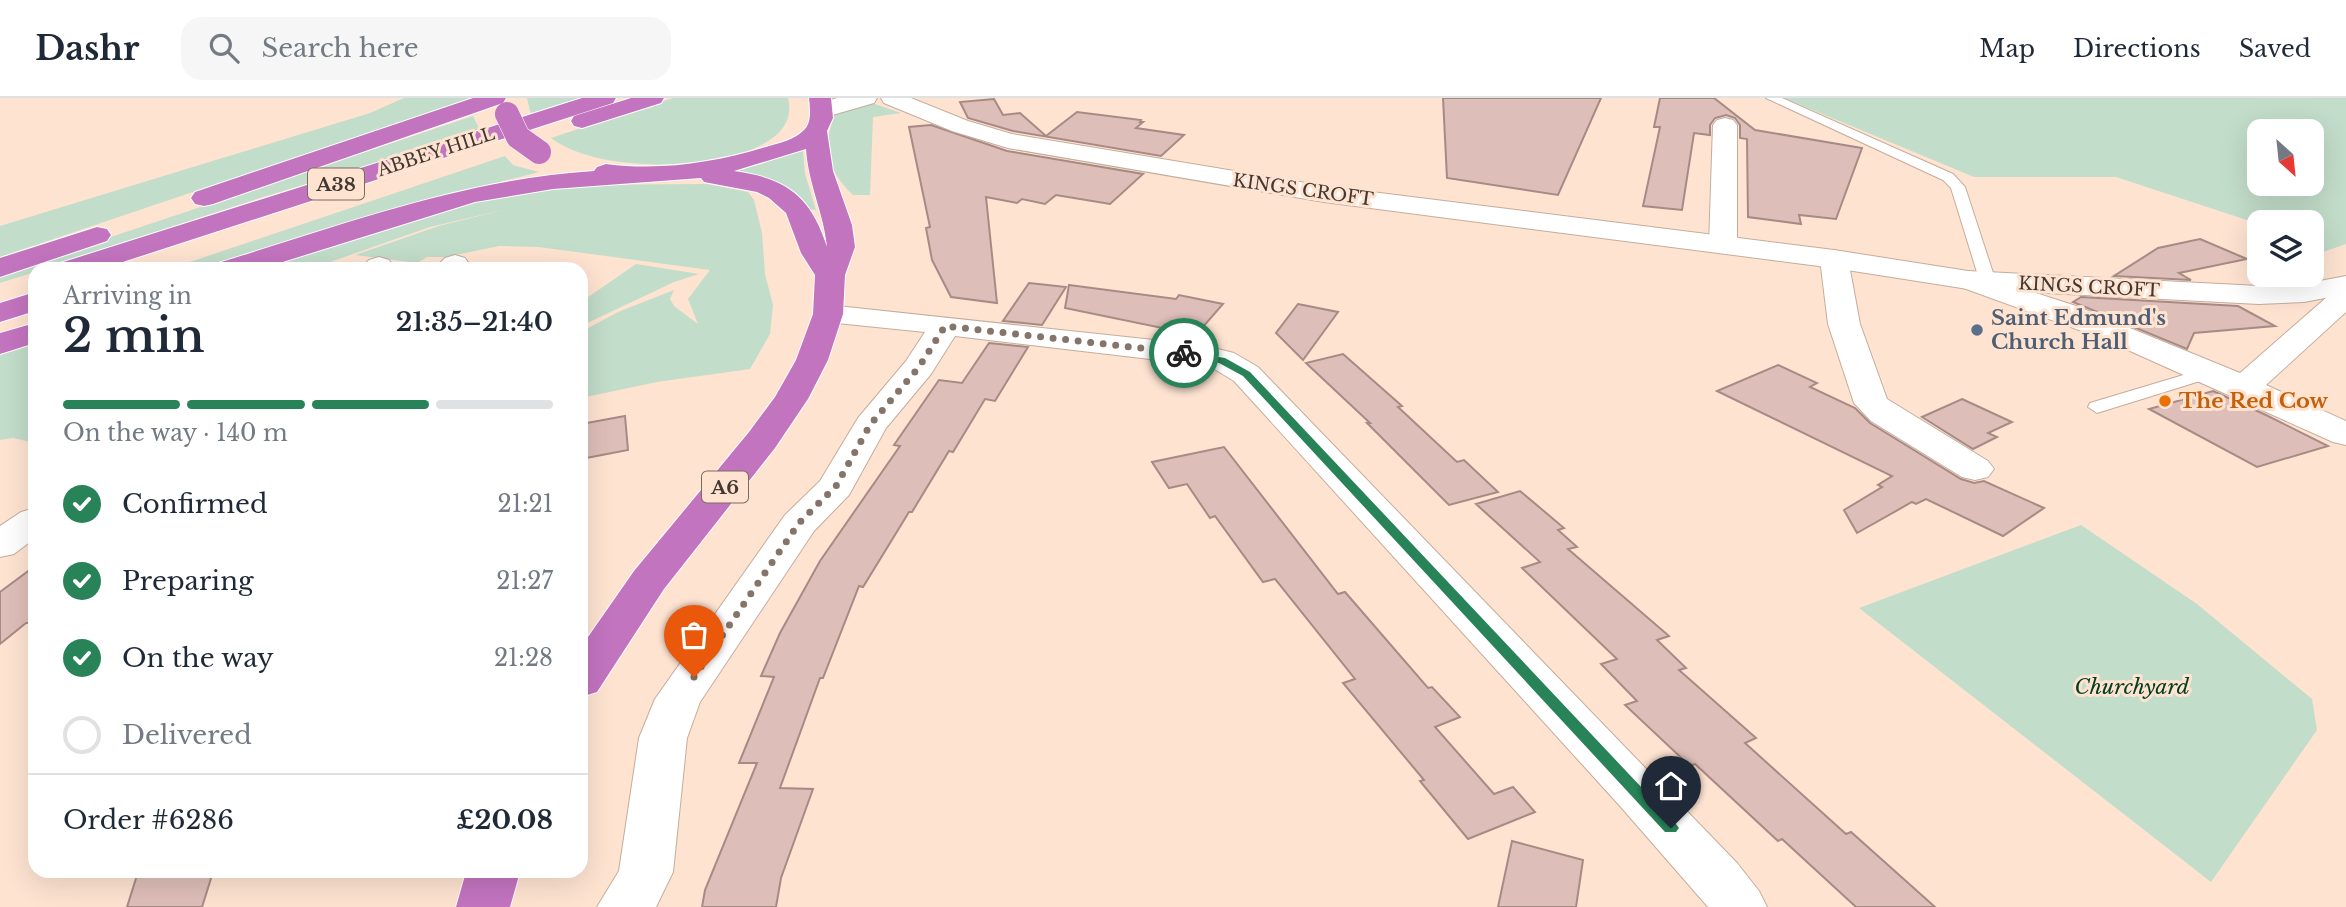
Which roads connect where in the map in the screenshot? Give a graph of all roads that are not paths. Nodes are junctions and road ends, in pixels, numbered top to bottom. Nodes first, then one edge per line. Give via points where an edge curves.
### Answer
1 (605, 98) edge
2 (653, 98) edge
3 (866, 98) edge
4 (891, 98) edge
5 (1772, 98) edge
6 (503, 103) edge
7 (819, 113) edge
8 (1725, 124) dead end
9 (678, 174) junction
10 (630, 176) junction
11 (180, 206) dead end
12 (115, 228) dead end
13 (1723, 245) junction
14 (1834, 259) junction
15 (92, 262) edge
16 (152, 262) edge
17 (251, 262) edge
18 (0, 268) edge
19 (830, 275) junction
20 (1978, 281) junction
21 (28, 282) edge
22 (2346, 285) edge
23 (0, 292) edge
24 (2346, 296) edge
25 (28, 303) edge
26 (0, 313) edge
27 (828, 314) junction
28 (945, 326) junction
29 (28, 334) edge
30 (0, 344) edge
31 (2210, 372) junction
32 (2243, 388) junction
33 (2097, 407) dead end
34 (2346, 434) edge
35 (1975, 469) dead end
36 (28, 525) edge
37 (0, 545) edge
38 (588, 671) edge
39 (491, 878) edge
40 (483, 907) edge
41 (624, 907) edge
42 (1740, 907) edge

1 - 15 highway, ABBEY HILL / A38
2 - 16 highway, ABBEY HILL / A38
3 - 7 street
4 - 13 street, KINGS CROFT via 989,136 1098,158 1324,194
5 - 20 lane via 1948,177 1958,187
6 - 10 highway, bridge via 515,135 538,152
6 - 11 highway
7 - 9 highway via 793,146 749,161
7 - 19 highway, A6 via 820,171 841,247
8 - 13 street
9 - 10 highway
9 - 19 highway via 743,180 784,195 802,213 814,252
10 - 17 highway via 553,181 471,195
12 - 18 highway
13 - 14 street, KINGS CROFT
14 - 20 street, KINGS CROFT
14 - 35 street via 1844,324 1871,403
19 - 27 highway, A6
20 - 22 street, KINGS CROFT via 2259,295
20 - 31 street
21 - 23 highway
24 - 32 street
25 - 26 highway
27 - 28 street
27 - 38 highway, A6 via 812,360 791,399 649,580
28 - 41 street via 919,367 870,425 836,486 799,523 678,699 663,738 646,872
28 - 42 street via 1200,355 1222,360 1246,374
29 - 30 highway
31 - 32 street
31 - 33 lane
32 - 34 street
36 - 37 street
39 - 40 highway

